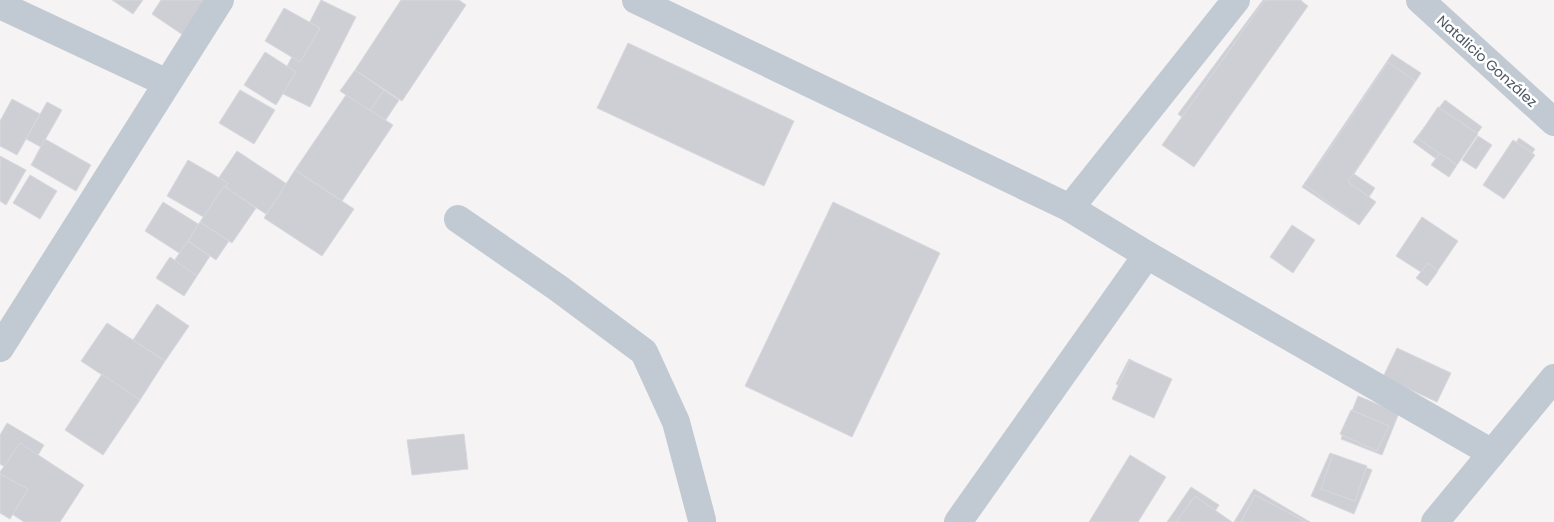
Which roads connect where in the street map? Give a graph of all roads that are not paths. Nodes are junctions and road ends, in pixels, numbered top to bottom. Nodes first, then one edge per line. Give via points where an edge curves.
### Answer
1 (220, 0) edge
2 (636, 0) edge
3 (1236, 0) edge
4 (1420, 0) edge
5 (0, 5) edge
6 (167, 84) junction
7 (1554, 122) edge
8 (1070, 208) junction
9 (458, 219) dead end
10 (1147, 255) junction
11 (2, 340) edge
12 (1554, 378) edge
13 (1492, 453) junction
14 (702, 520) dead end
15 (964, 520) edge
16 (1435, 522) edge

1 - 6 street
2 - 8 street
3 - 8 street
4 - 7 street, Natalicio González
5 - 6 street
6 - 11 street
8 - 10 street
9 - 14 street via 644,352 676,422
10 - 13 street
10 - 15 street
12 - 13 street
13 - 16 street

